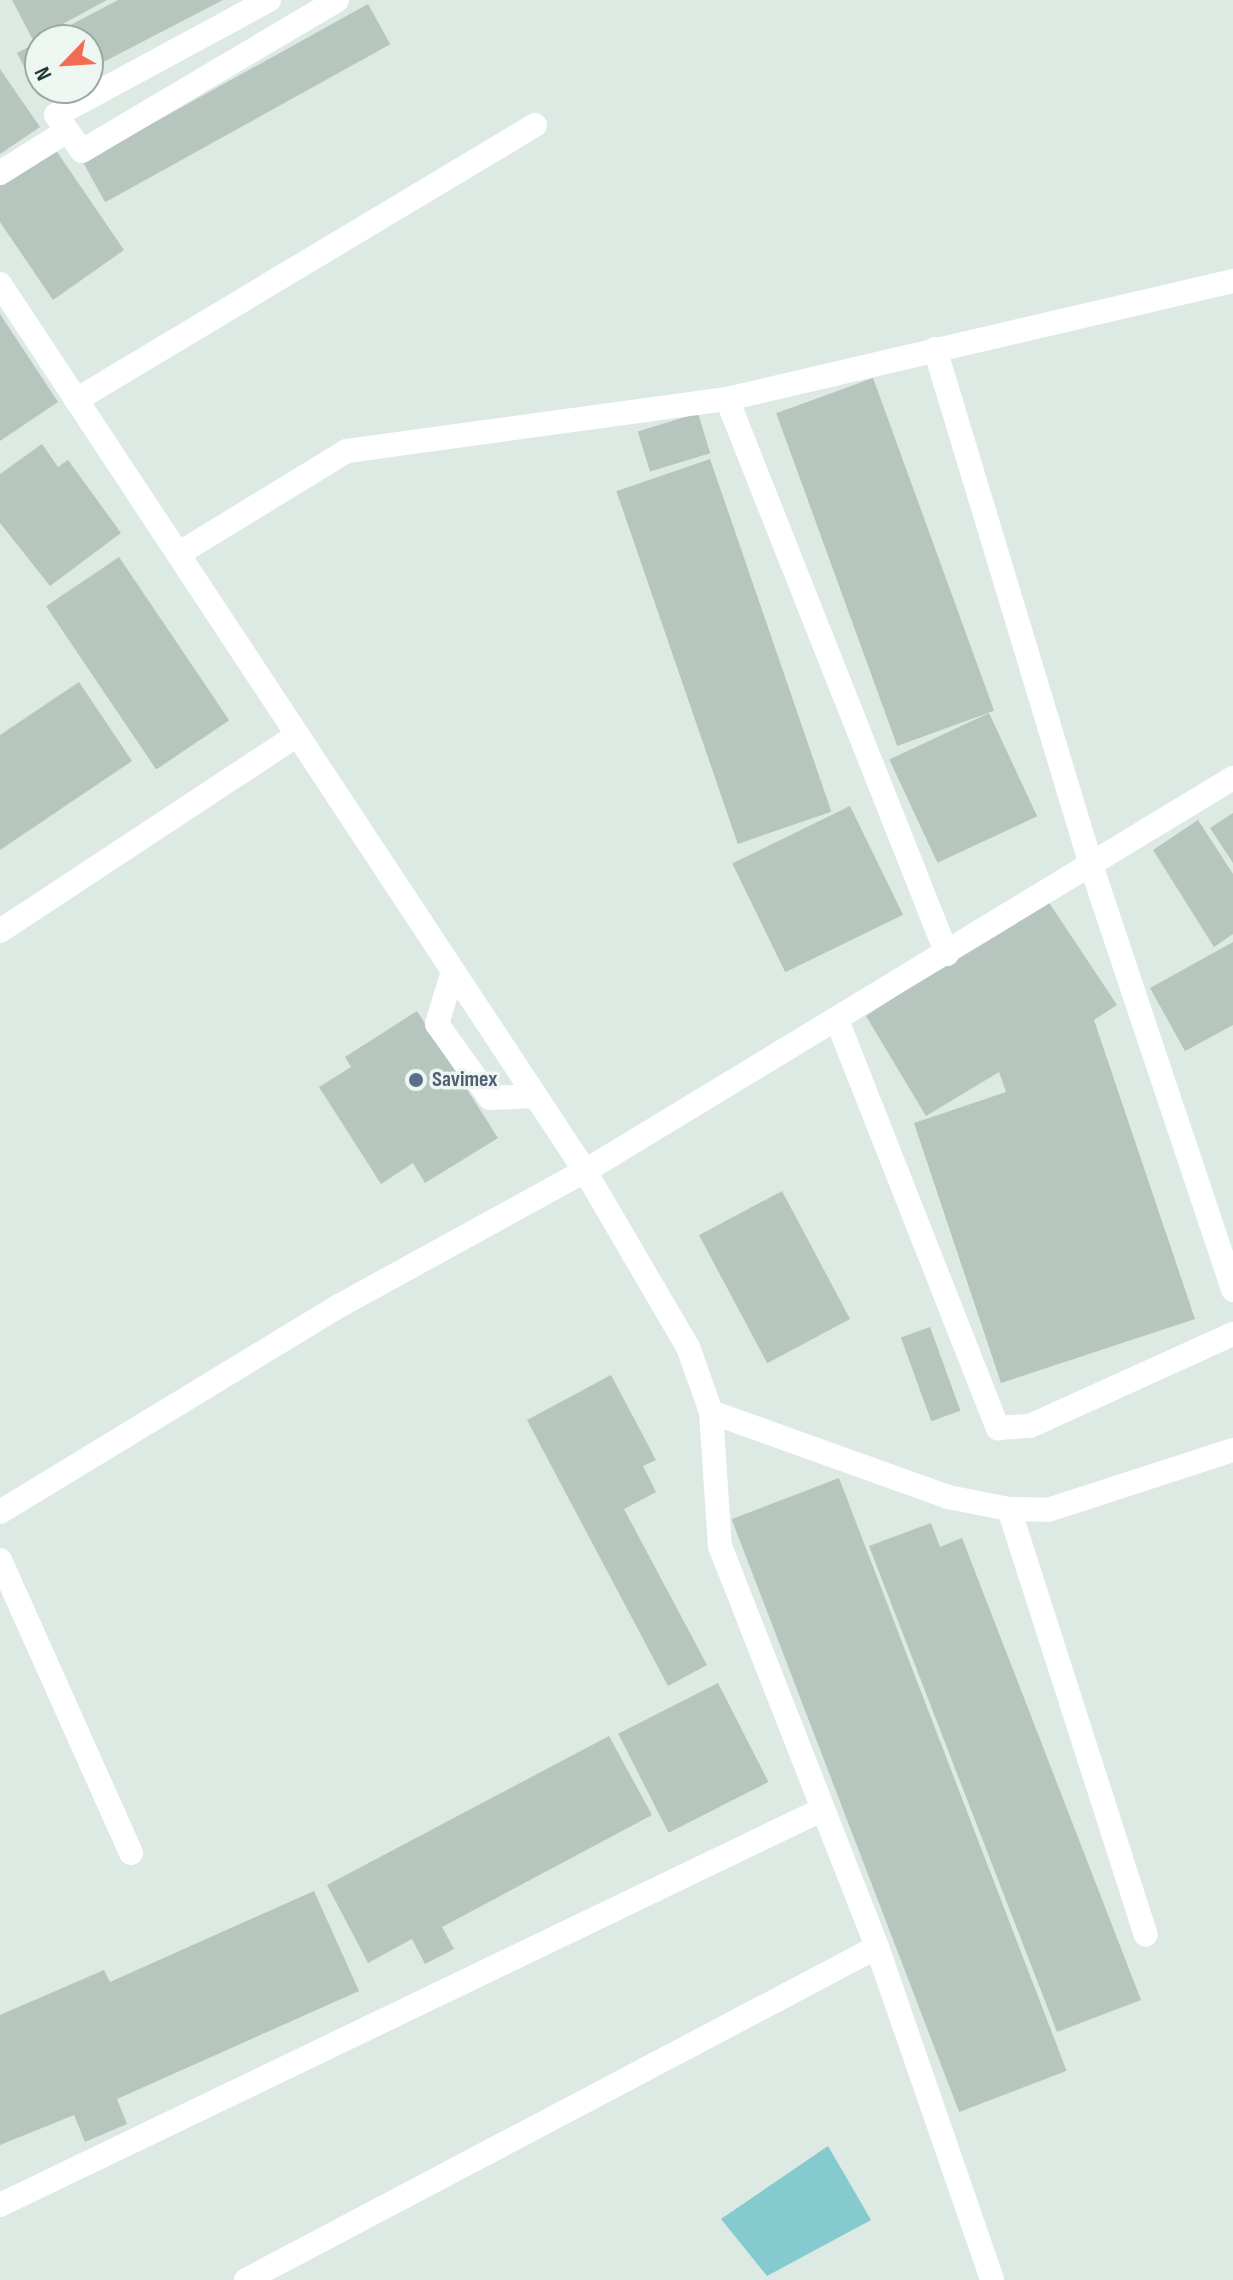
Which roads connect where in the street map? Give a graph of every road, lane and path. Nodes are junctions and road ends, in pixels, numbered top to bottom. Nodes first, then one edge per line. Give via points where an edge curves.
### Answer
1 (269, 0) edge
2 (337, 0) edge
3 (535, 125) dead end
4 (67, 131) junction
5 (0, 173) edge
6 (1233, 281) edge
7 (0, 284) edge
8 (935, 349) junction
9 (727, 399) junction
10 (76, 400) junction
11 (178, 554) junction
12 (297, 735) junction
13 (1233, 778) edge
14 (1092, 868) junction
15 (0, 931) edge
16 (947, 954) junction
17 (453, 971) junction
18 (837, 1020) junction
19 (535, 1096) junction
20 (585, 1171) junction
21 (1233, 1290) edge
22 (1233, 1334) edge
23 (711, 1412) junction
24 (1233, 1450) edge
25 (1009, 1509) junction
26 (0, 1512) edge
27 (0, 1560) edge
28 (819, 1811) junction
29 (131, 1853) dead end
30 (1146, 1935) dead end
31 (877, 1947) junction
32 (0, 2205) edge
33 (246, 2280) edge
34 (992, 2280) edge

1 - 4 street via 57,110
2 - 4 street via 82,151
3 - 10 street
4 - 5 street
6 - 8 street via 1107,308 1032,333
7 - 10 street
8 - 9 street
8 - 14 street
9 - 11 street via 347,451
9 - 16 street
10 - 11 street
11 - 12 street
12 - 15 street
12 - 17 street
13 - 14 street
14 - 16 street
14 - 21 street
16 - 18 street
17 - 19 street
17 - 19 street via 437,1024 490,1098
18 - 20 street
18 - 22 street via 998,1428 1030,1426
19 - 20 street
20 - 23 street via 688,1347
20 - 26 street via 339,1306
23 - 25 street via 948,1497
23 - 28 street via 720,1546
24 - 25 street via 1048,1510
25 - 30 street
27 - 29 street
28 - 31 street
28 - 32 street
31 - 33 street
31 - 34 street

